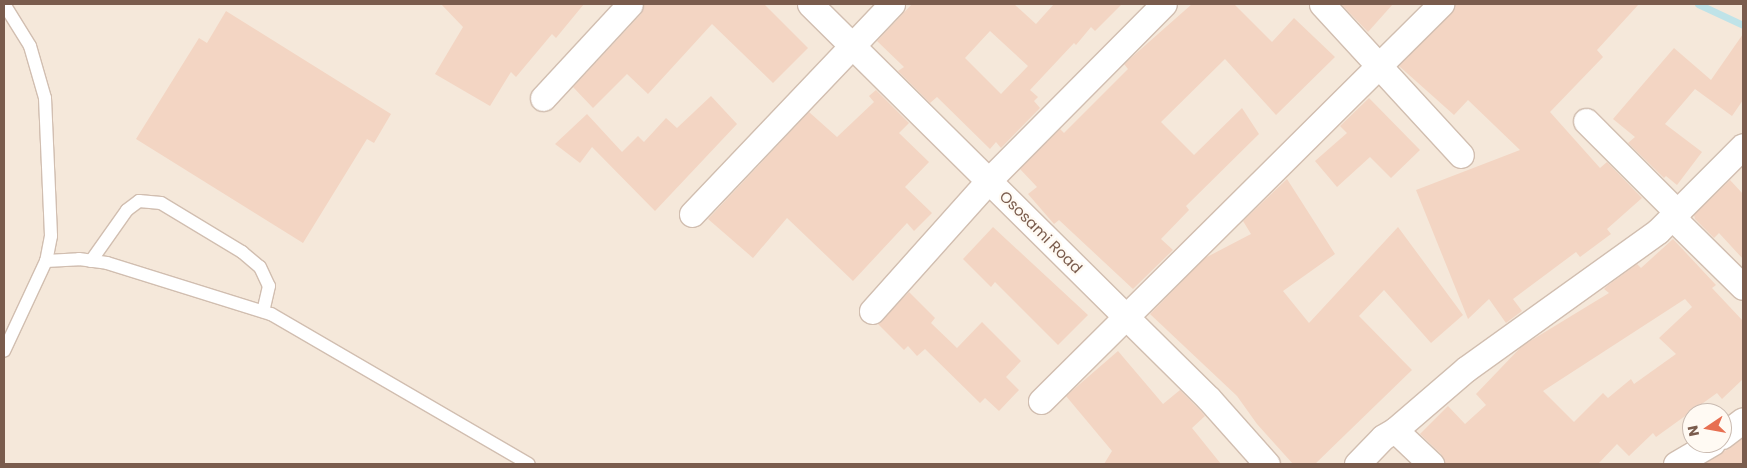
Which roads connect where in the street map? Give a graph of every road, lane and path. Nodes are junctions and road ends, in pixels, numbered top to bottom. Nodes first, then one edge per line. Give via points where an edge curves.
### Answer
1 (4, 4) edge
2 (630, 4) edge
3 (810, 4) edge
4 (892, 4) edge
5 (1164, 4) edge
6 (1322, 4) edge
7 (1441, 4) edge
8 (851, 44) junction
9 (1379, 67) junction
10 (543, 98) dead end
11 (1586, 121) dead end
12 (1743, 146) edge
13 (1461, 155) dead end
14 (989, 180) junction
15 (692, 214) dead end
16 (1676, 215) junction
17 (46, 261) junction
18 (91, 261) junction
19 (1743, 287) edge
20 (263, 311) junction
21 (872, 311) dead end
22 (1126, 318) junction
23 (4, 351) edge
24 (1040, 400) dead end
25 (1743, 420) edge
26 (1732, 428) edge
27 (1396, 430) junction
28 (1695, 453) edge
29 (529, 464) edge
30 (1267, 464) edge
31 (1357, 464) edge
32 (1431, 464) edge
33 (1676, 464) edge

1 - 17 lane via 30,46 45,98 51,236
2 - 10 street
3 - 8 street, Ososami Road
4 - 8 street
5 - 14 street
6 - 9 street
7 - 9 street
8 - 14 street, Ososami Road
8 - 15 street
9 - 13 street
9 - 22 street via 1237,204
11 - 16 street
12 - 16 street
14 - 21 street
14 - 22 street, Ososami Road
16 - 19 street
16 - 27 street via 1466,369
17 - 18 lane
17 - 23 lane
18 - 20 lane
18 - 20 lane via 127,210 139,201 161,203 260,266 269,286
20 - 29 lane via 300,329
22 - 24 street
22 - 30 street, Ososami Road via 1209,399
25 - 26 street
27 - 31 street via 1383,437
27 - 32 street
28 - 33 street

